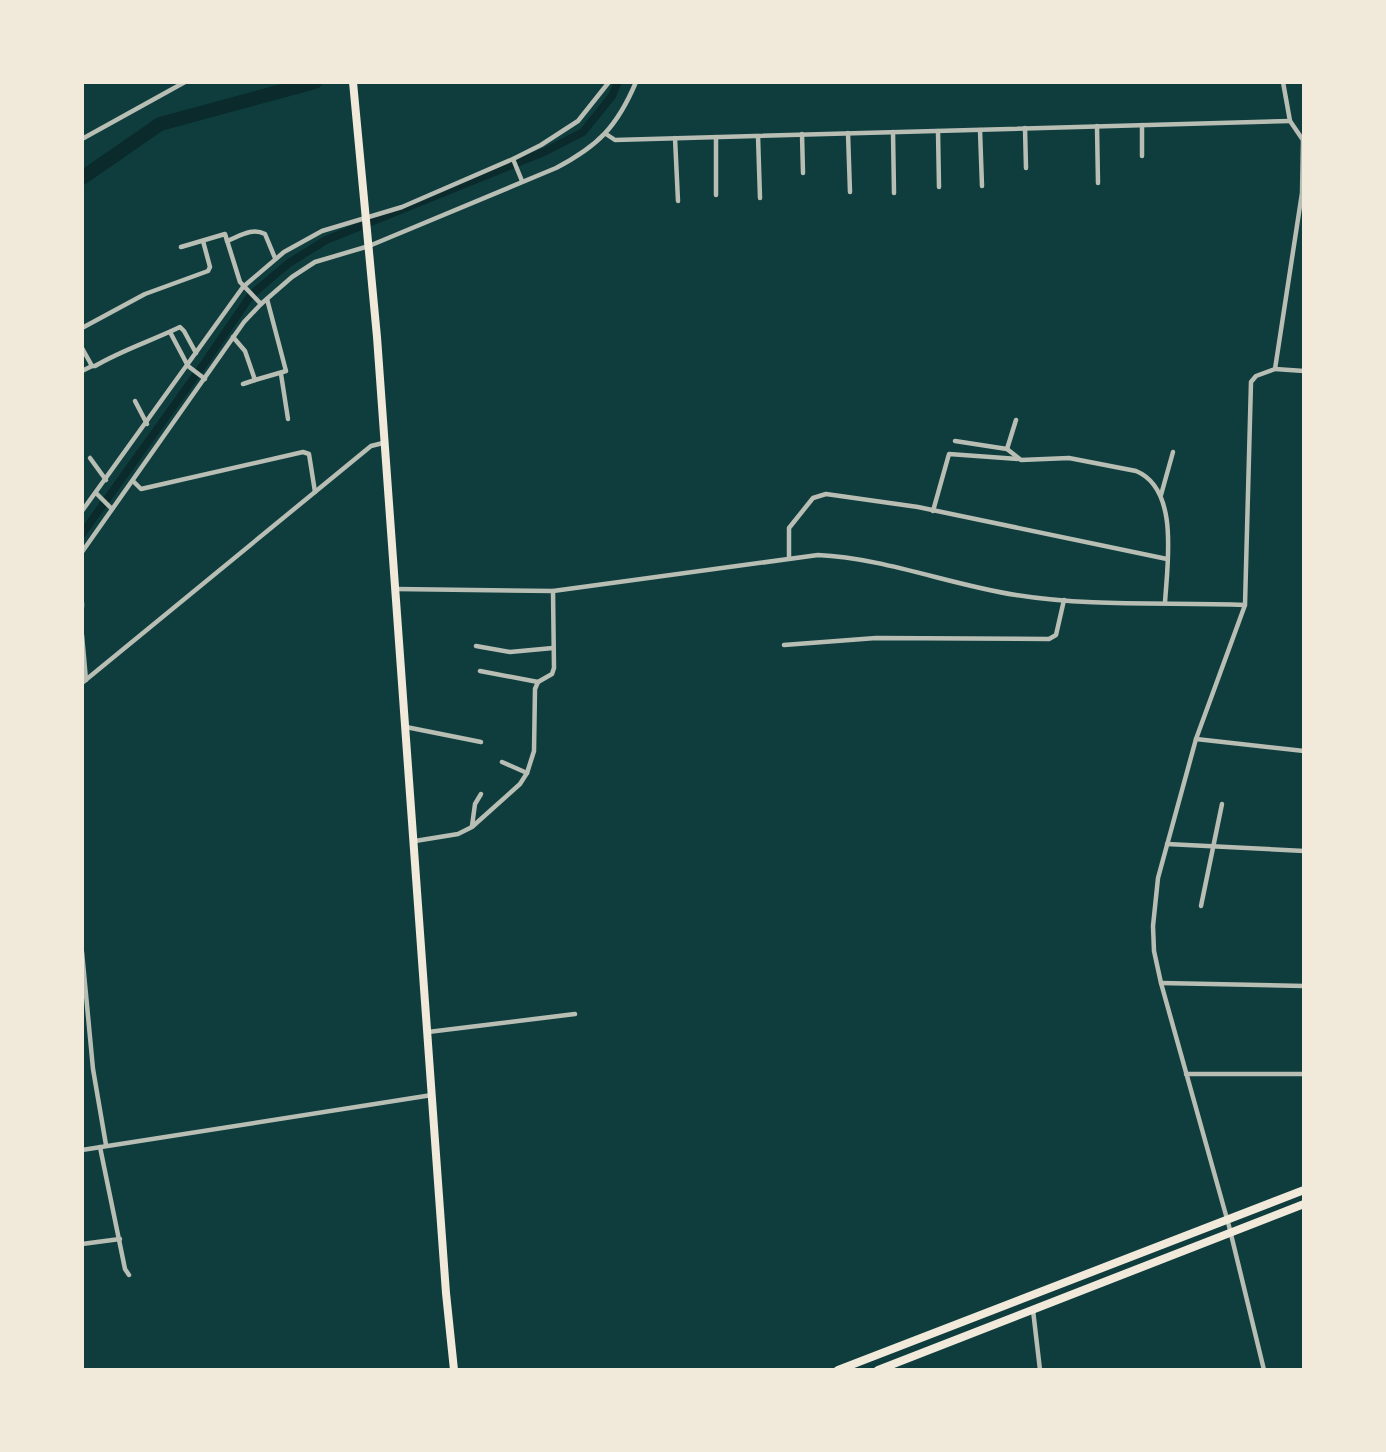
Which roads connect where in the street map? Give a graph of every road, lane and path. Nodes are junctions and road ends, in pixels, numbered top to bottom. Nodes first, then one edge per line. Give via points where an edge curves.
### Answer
1 (185, 82) edge
2 (354, 82) edge
3 (609, 82) edge
4 (636, 82) edge
5 (1283, 82) edge
6 (1290, 121) junction
7 (1142, 125) junction
8 (1097, 126) junction
9 (1025, 128) junction
10 (980, 130) junction
11 (938, 131) junction
12 (893, 132) junction
13 (848, 133) junction
14 (606, 134) junction
15 (802, 134) junction
16 (758, 136) junction
17 (716, 137) junction
18 (675, 138) junction
19 (82, 139) edge
20 (1303, 140) edge
21 (1142, 156) dead end
22 (513, 161) junction
23 (1026, 168) dead end
24 (803, 173) dead end
25 (521, 179) junction
26 (1098, 183) dead end
27 (982, 186) dead end
28 (939, 187) dead end
29 (850, 192) dead end
30 (894, 193) dead end
31 (716, 195) dead end
32 (760, 198) dead end
33 (678, 201) dead end
34 (366, 219) junction
35 (204, 241) junction
36 (227, 241) junction
37 (368, 243) junction
38 (181, 247) dead end
39 (275, 258) junction
40 (244, 288) junction
41 (267, 299) junction
42 (261, 304) junction
43 (82, 328) edge
44 (170, 332) junction
45 (233, 337) junction
46 (82, 348) edge
47 (196, 353) junction
48 (92, 366) junction
49 (189, 367) junction
50 (1275, 369) junction
51 (82, 371) edge
52 (1304, 371) edge
53 (281, 374) junction
54 (204, 378) junction
55 (254, 380) junction
56 (243, 384) dead end
57 (135, 401) dead end
58 (288, 419) dead end
59 (1016, 419) dead end
60 (147, 424) junction
61 (955, 441) dead end
62 (384, 443) junction
63 (1007, 449) junction
64 (1173, 452) dead end
65 (90, 458) dead end
66 (1021, 460) junction
67 (106, 480) junction
68 (133, 481) junction
69 (315, 492) junction
70 (98, 495) junction
71 (1161, 496) junction
72 (83, 506) edge
73 (111, 508) junction
74 (933, 511) junction
75 (82, 552) edge
76 (789, 558) junction
77 (1167, 559) junction
78 (395, 589) junction
79 (553, 590) junction
80 (1064, 600) junction
81 (1165, 603) junction
82 (1245, 605) junction
83 (82, 635) edge
84 (785, 645) dead end
85 (476, 646) dead end
86 (554, 648) junction
87 (480, 671) dead end
88 (84, 682) edge
89 (538, 682) junction
90 (406, 727) junction
91 (1196, 739) junction
92 (481, 743) dead end
93 (1304, 751) edge
94 (502, 762) dead end
95 (527, 773) junction
96 (481, 794) dead end
97 (1222, 804) dead end
98 (472, 827) junction
99 (415, 841) junction
100 (1167, 844) junction
101 (1214, 847) junction
102 (1304, 851) edge
103 (1201, 906) dead end
104 (82, 952) edge
105 (1161, 983) junction
106 (1304, 986) edge
107 (575, 1014) dead end
108 (428, 1032) junction
109 (1185, 1074) junction
110 (1304, 1074) edge
111 (433, 1094) junction
112 (103, 1146) junction
113 (82, 1150) edge
114 (1304, 1190) edge
115 (1304, 1204) edge
116 (1227, 1219) junction
117 (1231, 1232) junction
118 (120, 1239) junction
119 (82, 1244) edge
120 (129, 1275) dead end
121 (1033, 1309) junction
122 (454, 1370) edge
123 (838, 1370) edge
124 (878, 1370) edge
125 (1040, 1370) edge
126 (1264, 1370) edge

1 - 19 street
2 - 34 highway
3 - 22 street via 579,121
4 - 14 street
5 - 6 street
6 - 7 street
6 - 20 street
7 - 8 street
7 - 21 street
8 - 9 street
8 - 26 street
9 - 10 street
9 - 23 street
10 - 11 street
10 - 27 street
11 - 12 street
11 - 28 street
12 - 13 street
12 - 30 street
13 - 15 street
13 - 29 street
14 - 18 street via 615,140
14 - 25 street via 556,168
15 - 16 street
15 - 24 street
16 - 17 street
16 - 32 street
17 - 18 street
17 - 31 street
18 - 33 street
20 - 50 street via 1302,193
22 - 25 street
22 - 34 street
25 - 37 street
34 - 37 highway
34 - 39 street via 322,231
35 - 36 street via 222,233
35 - 38 street
35 - 43 street via 208,271 145,294
36 - 39 street via 251,231 265,233
36 - 40 street
37 - 41 street via 315,262
37 - 62 highway
39 - 40 street
40 - 42 street
40 - 47 street
41 - 42 street
41 - 53 street via 287,368
42 - 45 street
44 - 47 street via 181,328
44 - 48 street
44 - 49 street
45 - 54 street
45 - 55 street via 245,351
46 - 48 street
47 - 49 street
48 - 51 street
49 - 54 street
49 - 60 street
50 - 52 street
50 - 82 street via 1251,382
53 - 55 street
53 - 58 street
54 - 68 street
55 - 56 street
57 - 60 street
59 - 63 street
60 - 67 street
61 - 63 street
62 - 69 street via 372,446
62 - 78 highway
63 - 66 street
64 - 71 street
65 - 67 street
66 - 71 street via 1069,458 1136,471
66 - 74 street via 947,455
67 - 70 street
68 - 69 street via 141,489 303,452 309,454
68 - 73 street
69 - 88 street
70 - 72 street
70 - 73 street
71 - 77 street via 1167,520
73 - 75 street
74 - 76 street via 819,495 789,528
74 - 77 street
76 - 79 street
76 - 80 street via 851,558 976,589
77 - 81 street
78 - 79 street
78 - 90 highway
79 - 86 street
80 - 81 street
80 - 84 street via 1056,635 1049,639 876,638
81 - 82 street
82 - 91 street
83 - 88 street
85 - 86 street via 510,652
86 - 89 street via 554,671
87 - 89 street
89 - 95 street via 534,751
90 - 92 street
90 - 99 highway
91 - 93 street
91 - 100 street
94 - 95 street
95 - 98 street
96 - 98 street
97 - 101 street
98 - 99 street
99 - 108 highway
100 - 101 street
100 - 105 street via 1153,926
101 - 102 street
101 - 103 street
104 - 112 street
105 - 106 street
105 - 109 street
107 - 108 street
108 - 111 highway
109 - 110 street
109 - 116 street
111 - 112 street
111 - 122 highway
112 - 113 street
112 - 118 street
114 - 116 highway
115 - 117 highway
116 - 117 street
116 - 123 highway
117 - 121 highway
117 - 126 street
118 - 119 street
118 - 120 street
121 - 124 highway
121 - 125 street

